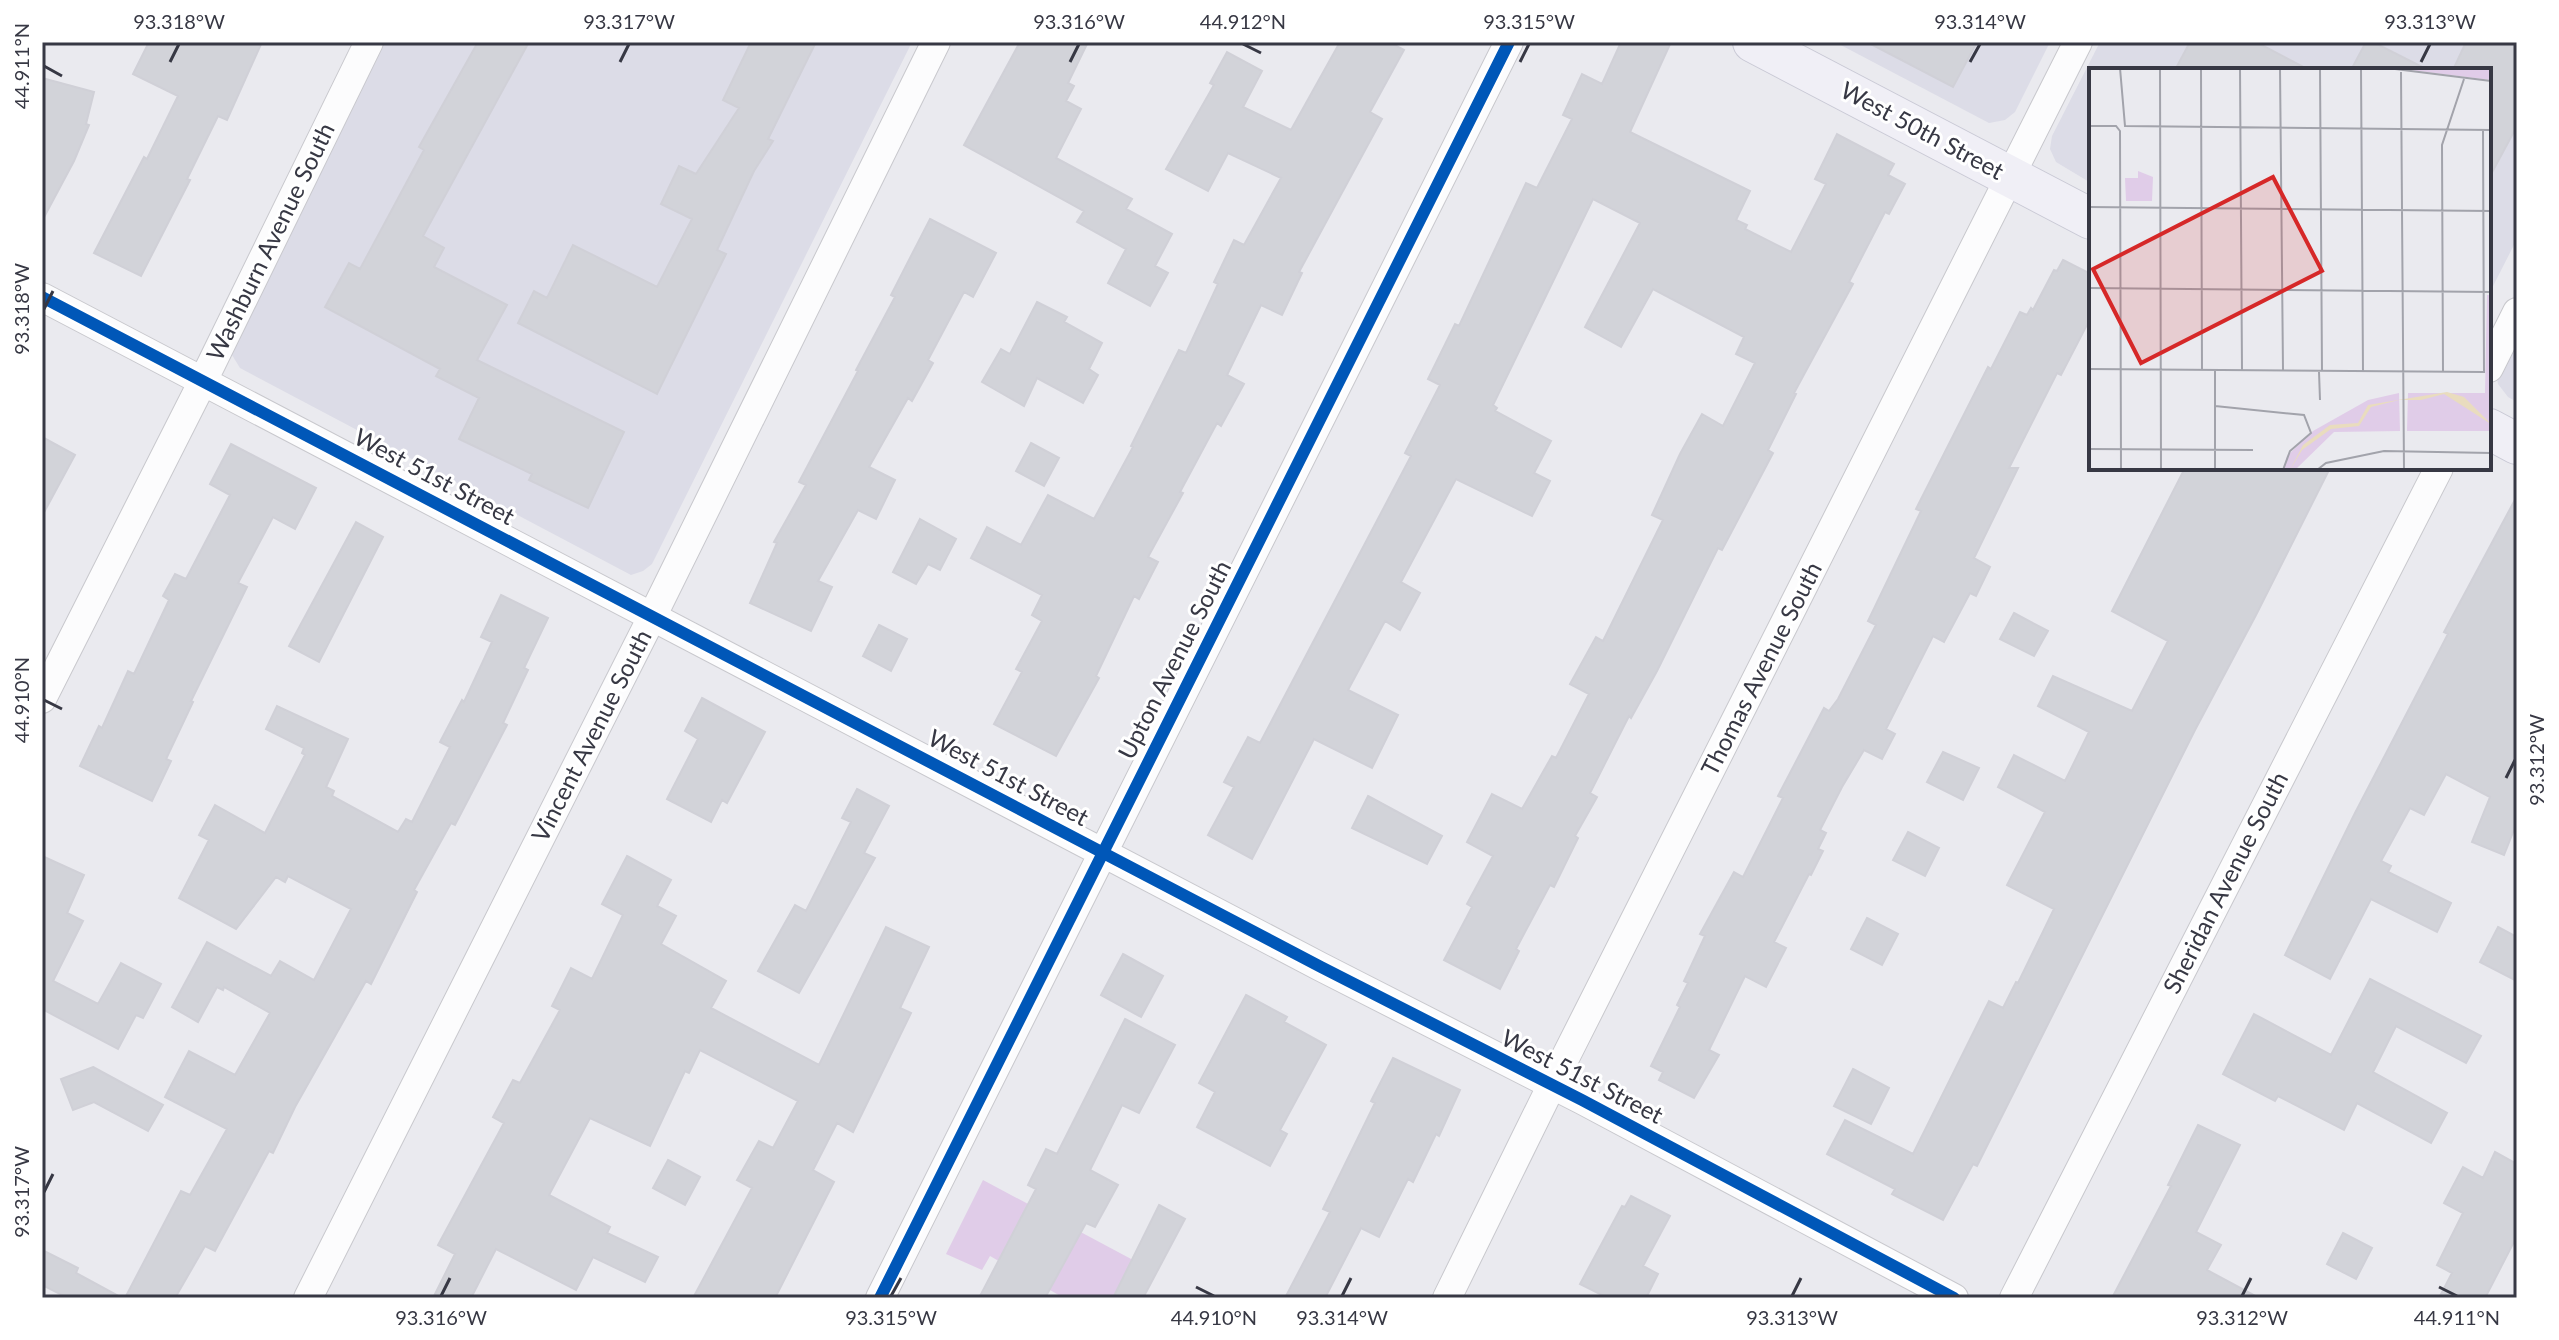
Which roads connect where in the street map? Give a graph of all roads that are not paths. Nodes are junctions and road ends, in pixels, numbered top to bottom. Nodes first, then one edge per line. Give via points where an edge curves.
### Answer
1 (369, 42) edge
2 (936, 42) edge
3 (1509, 42) edge
4 (1753, 42) edge
5 (2078, 42) edge
6 (2010, 177) junction
7 (2089, 218) edge
8 (42, 297) edge
9 (2517, 312) edge
10 (2491, 364) edge
11 (203, 381) junction
12 (2491, 430) edge
13 (2517, 444) edge
14 (2438, 470) edge
15 (652, 617) junction
16 (42, 699) edge
17 (1104, 853) junction
18 (1552, 1085) junction
19 (308, 1298) edge
20 (880, 1298) edge
21 (1447, 1298) edge
22 (1954, 1298) edge
23 (2014, 1298) edge

1 - 11 street, Washburn Avenue South
2 - 15 street, Vincent Avenue South
3 - 17 street, Upton Avenue South
4 - 6 main road, West 50th Street
5 - 6 street, Thomas Avenue South
6 - 7 main road, West 50th Street
6 - 18 street, Thomas Avenue South
8 - 11 street, West 51st Street
9 - 10 street
11 - 15 street, West 51st Street
11 - 16 street, Washburn Avenue South
12 - 13 main road
14 - 23 street, Sheridan Avenue South
15 - 17 street, West 51st Street
15 - 19 street, Vincent Avenue South
17 - 18 street, West 51st Street
17 - 20 street, Upton Avenue South
18 - 21 street, Thomas Avenue South
18 - 22 street, West 51st Street

